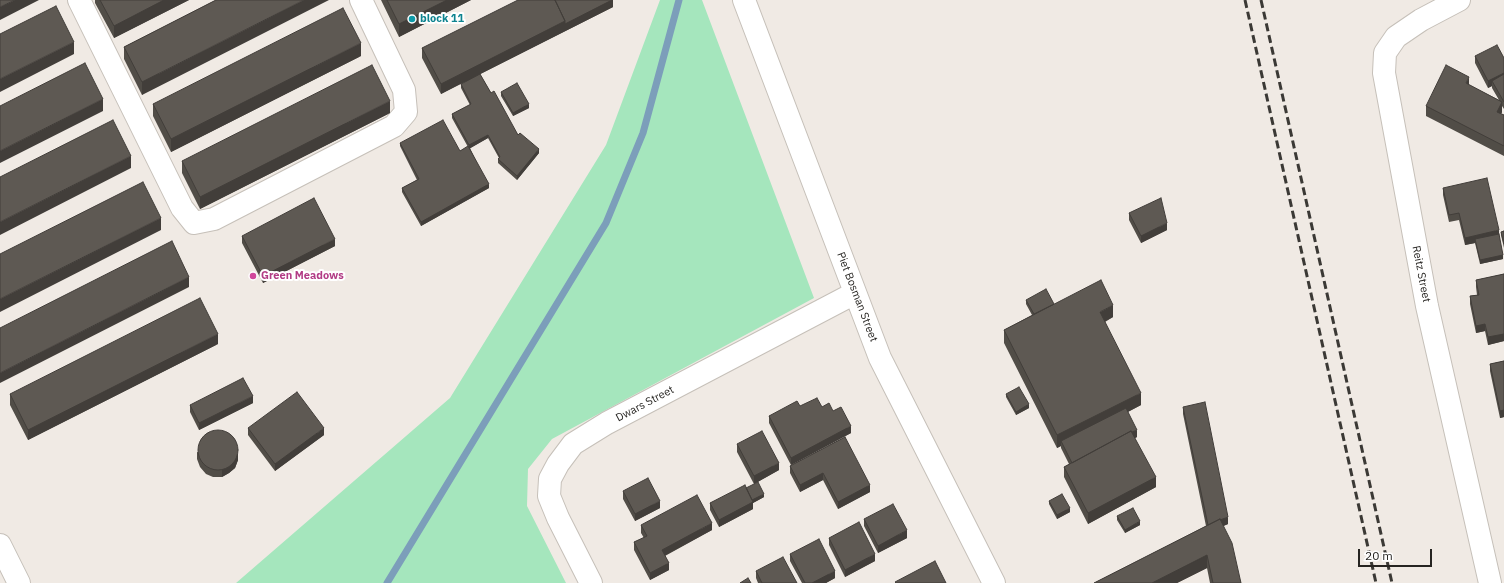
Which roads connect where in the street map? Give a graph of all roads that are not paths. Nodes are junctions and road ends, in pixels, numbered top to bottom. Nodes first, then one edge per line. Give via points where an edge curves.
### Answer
1 (79, 0) edge
2 (361, 0) edge
3 (744, 0) edge
4 (1458, 0) edge
5 (855, 293) junction
6 (0, 545) edge
7 (19, 583) edge
8 (591, 583) edge
9 (994, 583) edge
10 (1490, 583) edge

1 - 2 street via 182,208 194,223 214,219 394,126 406,112 404,90
3 - 5 street, Piet Bosman Street
4 - 10 street, Reitz Street via 1396,37 1385,53 1384,74 1427,306
5 - 8 street, Dwars Street via 607,423 573,444 550,479 549,496
5 - 9 street, Piet Bosman Street via 880,358
6 - 7 street

